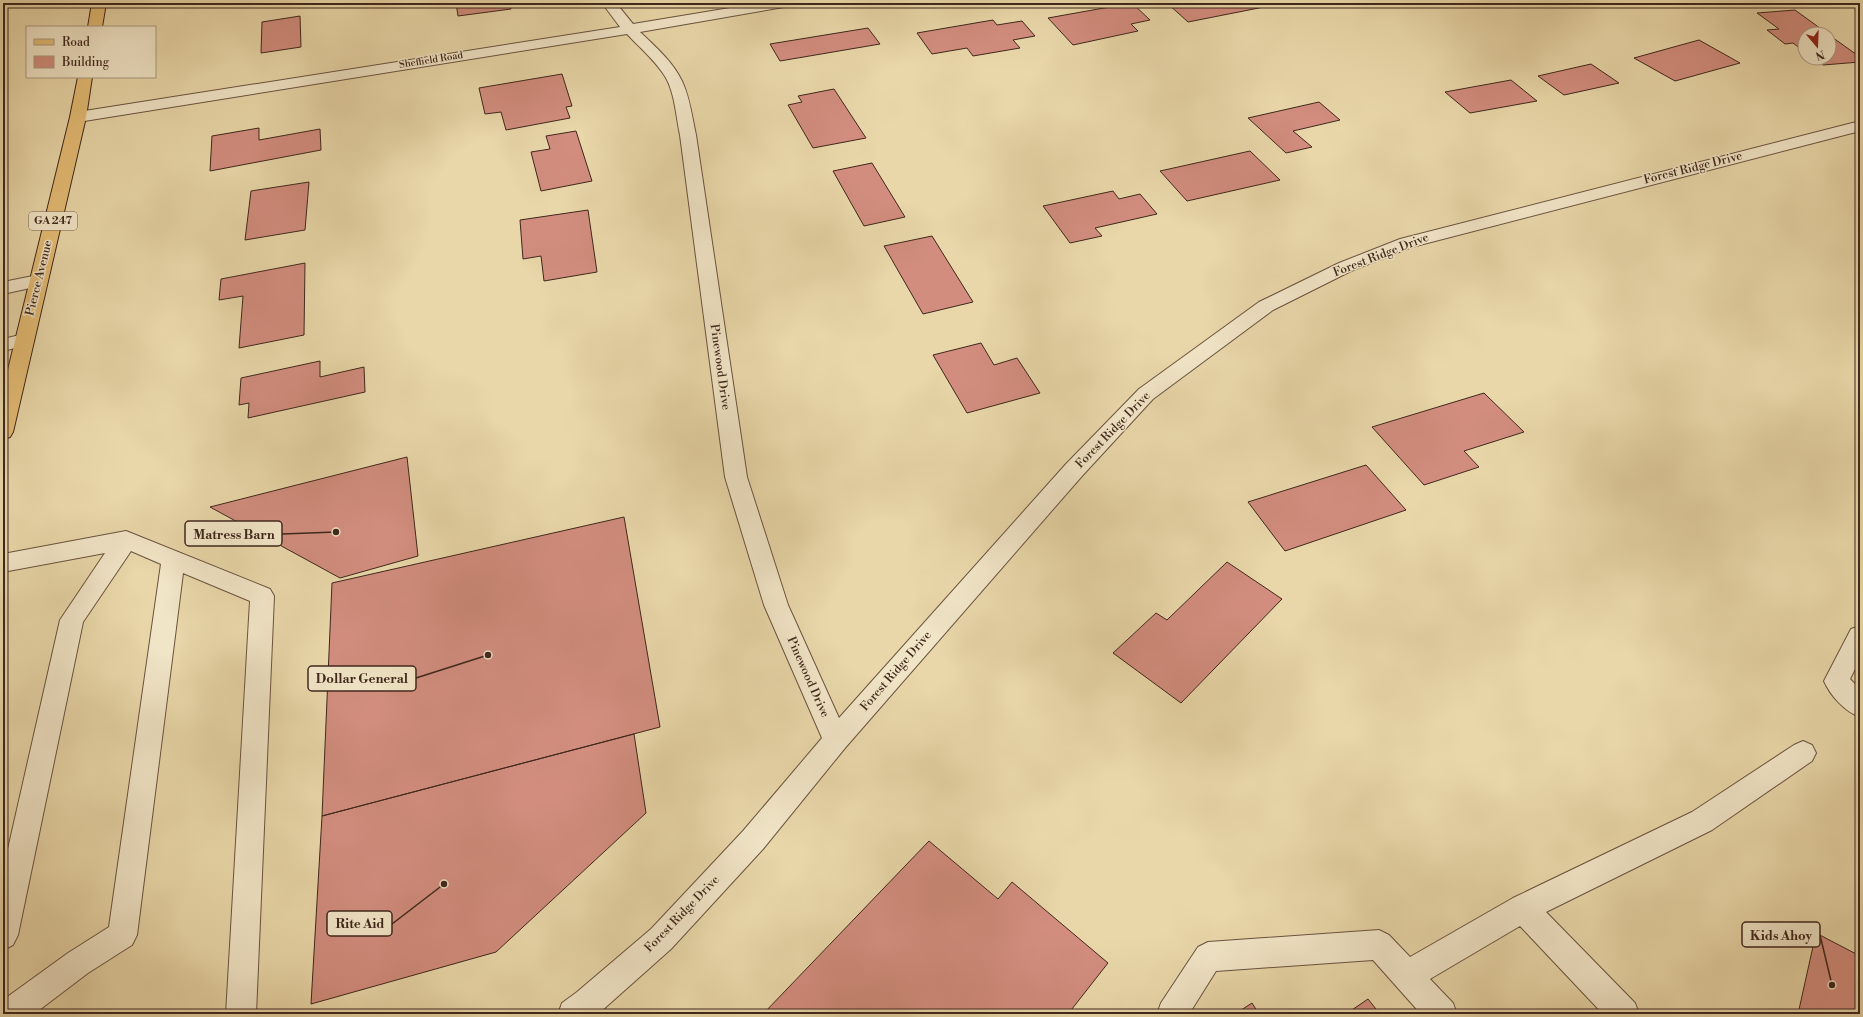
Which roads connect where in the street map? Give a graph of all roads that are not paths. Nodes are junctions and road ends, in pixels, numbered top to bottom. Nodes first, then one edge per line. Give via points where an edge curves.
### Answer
1 (99, 3) edge
2 (609, 3) edge
3 (784, 3) edge
4 (95, 26) edge
5 (629, 30) junction
6 (85, 78) edge
7 (78, 117) junction
8 (1860, 126) edge
9 (38, 281) junction
10 (3, 288) edge
11 (24, 340) junction
12 (3, 344) edge
13 (3, 432) edge
14 (126, 540) junction
15 (173, 560) junction
16 (3, 563) edge
17 (1860, 636) edge
18 (1860, 706) edge
19 (836, 740) junction
20 (1803, 754) dead end
21 (1523, 908) junction
22 (3, 935) edge
23 (1407, 976) junction
24 (3, 1000) edge
25 (9, 1014) edge
26 (241, 1014) edge
27 (573, 1014) edge
28 (1172, 1014) edge
29 (1442, 1014) edge
30 (1624, 1014) edge

1 - 4 main road
2 - 5 street, Pinewood Drive
3 - 5 street, Sheffield Road
5 - 7 street, Sheffield Road
5 - 19 street, Pinewood Drive via 647,46 674,79 688,135 736,477 776,605
6 - 7 main road, Pierce Avenue / GA 247
7 - 9 main road, Pierce Avenue / GA 247
8 - 19 street, Forest Ridge Drive via 1406,243 1345,267 1266,306 1146,394 1074,470
9 - 10 street
9 - 11 main road, Pierce Avenue / GA 247
11 - 12 street
11 - 13 main road, Pierce Avenue / GA 247
14 - 15 street
14 - 16 street
14 - 22 street via 72,620
15 - 25 street via 122,935 78,963
15 - 26 street via 262,596
17 - 18 street via 1836,681
19 - 27 street, Forest Ridge Drive via 753,840 661,939
20 - 21 street via 1702,821
21 - 23 street
21 - 30 street
23 - 28 street via 1379,945 1208,957
23 - 29 street
24 - 25 street

